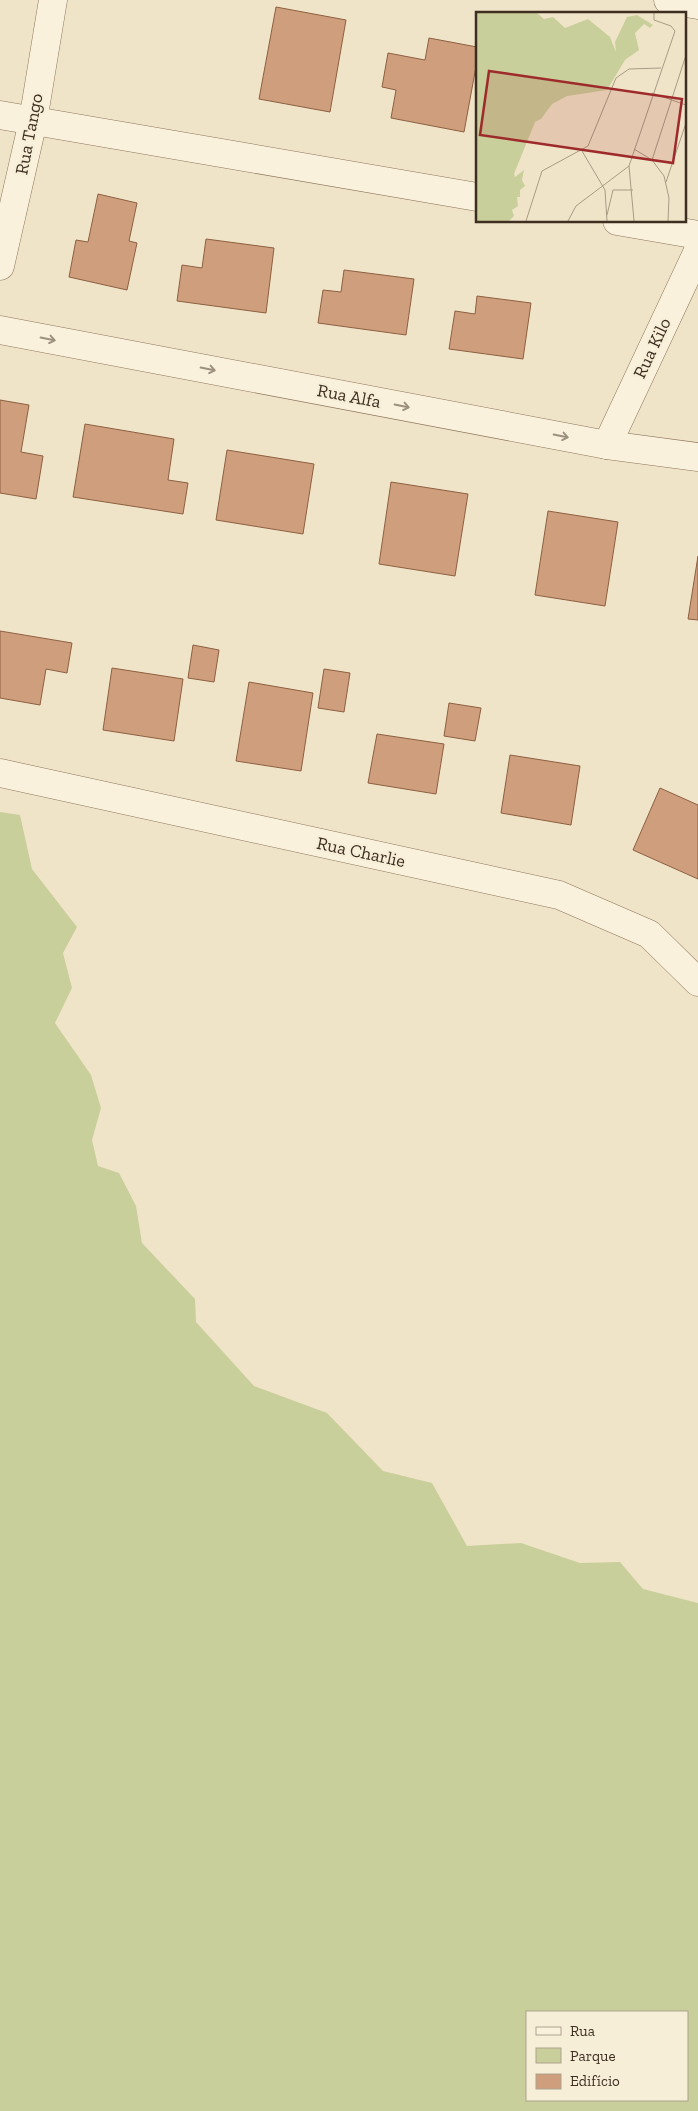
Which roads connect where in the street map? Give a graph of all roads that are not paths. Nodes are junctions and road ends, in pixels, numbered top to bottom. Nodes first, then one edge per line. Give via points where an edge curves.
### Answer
1 (53, 0) edge
2 (668, 0) edge
3 (698, 6) edge
4 (0, 115) edge
5 (33, 121) junction
6 (476, 197) edge
7 (623, 222) edge
8 (698, 235) edge
9 (698, 251) edge
10 (0, 266) edge
11 (0, 330) edge
12 (607, 445) junction
13 (698, 457) edge
14 (0, 773) edge
15 (698, 982) edge

1 - 5 street, Rua Tango
2 - 3 street
4 - 5 street
5 - 6 street
5 - 10 street, Rua Tango
7 - 8 street
9 - 12 street, Rua Kilo
11 -> 12 street, Rua Alfa
12 - 13 street, Rua Alfa
14 - 15 street, Rua Charlie via 558,895 649,934

